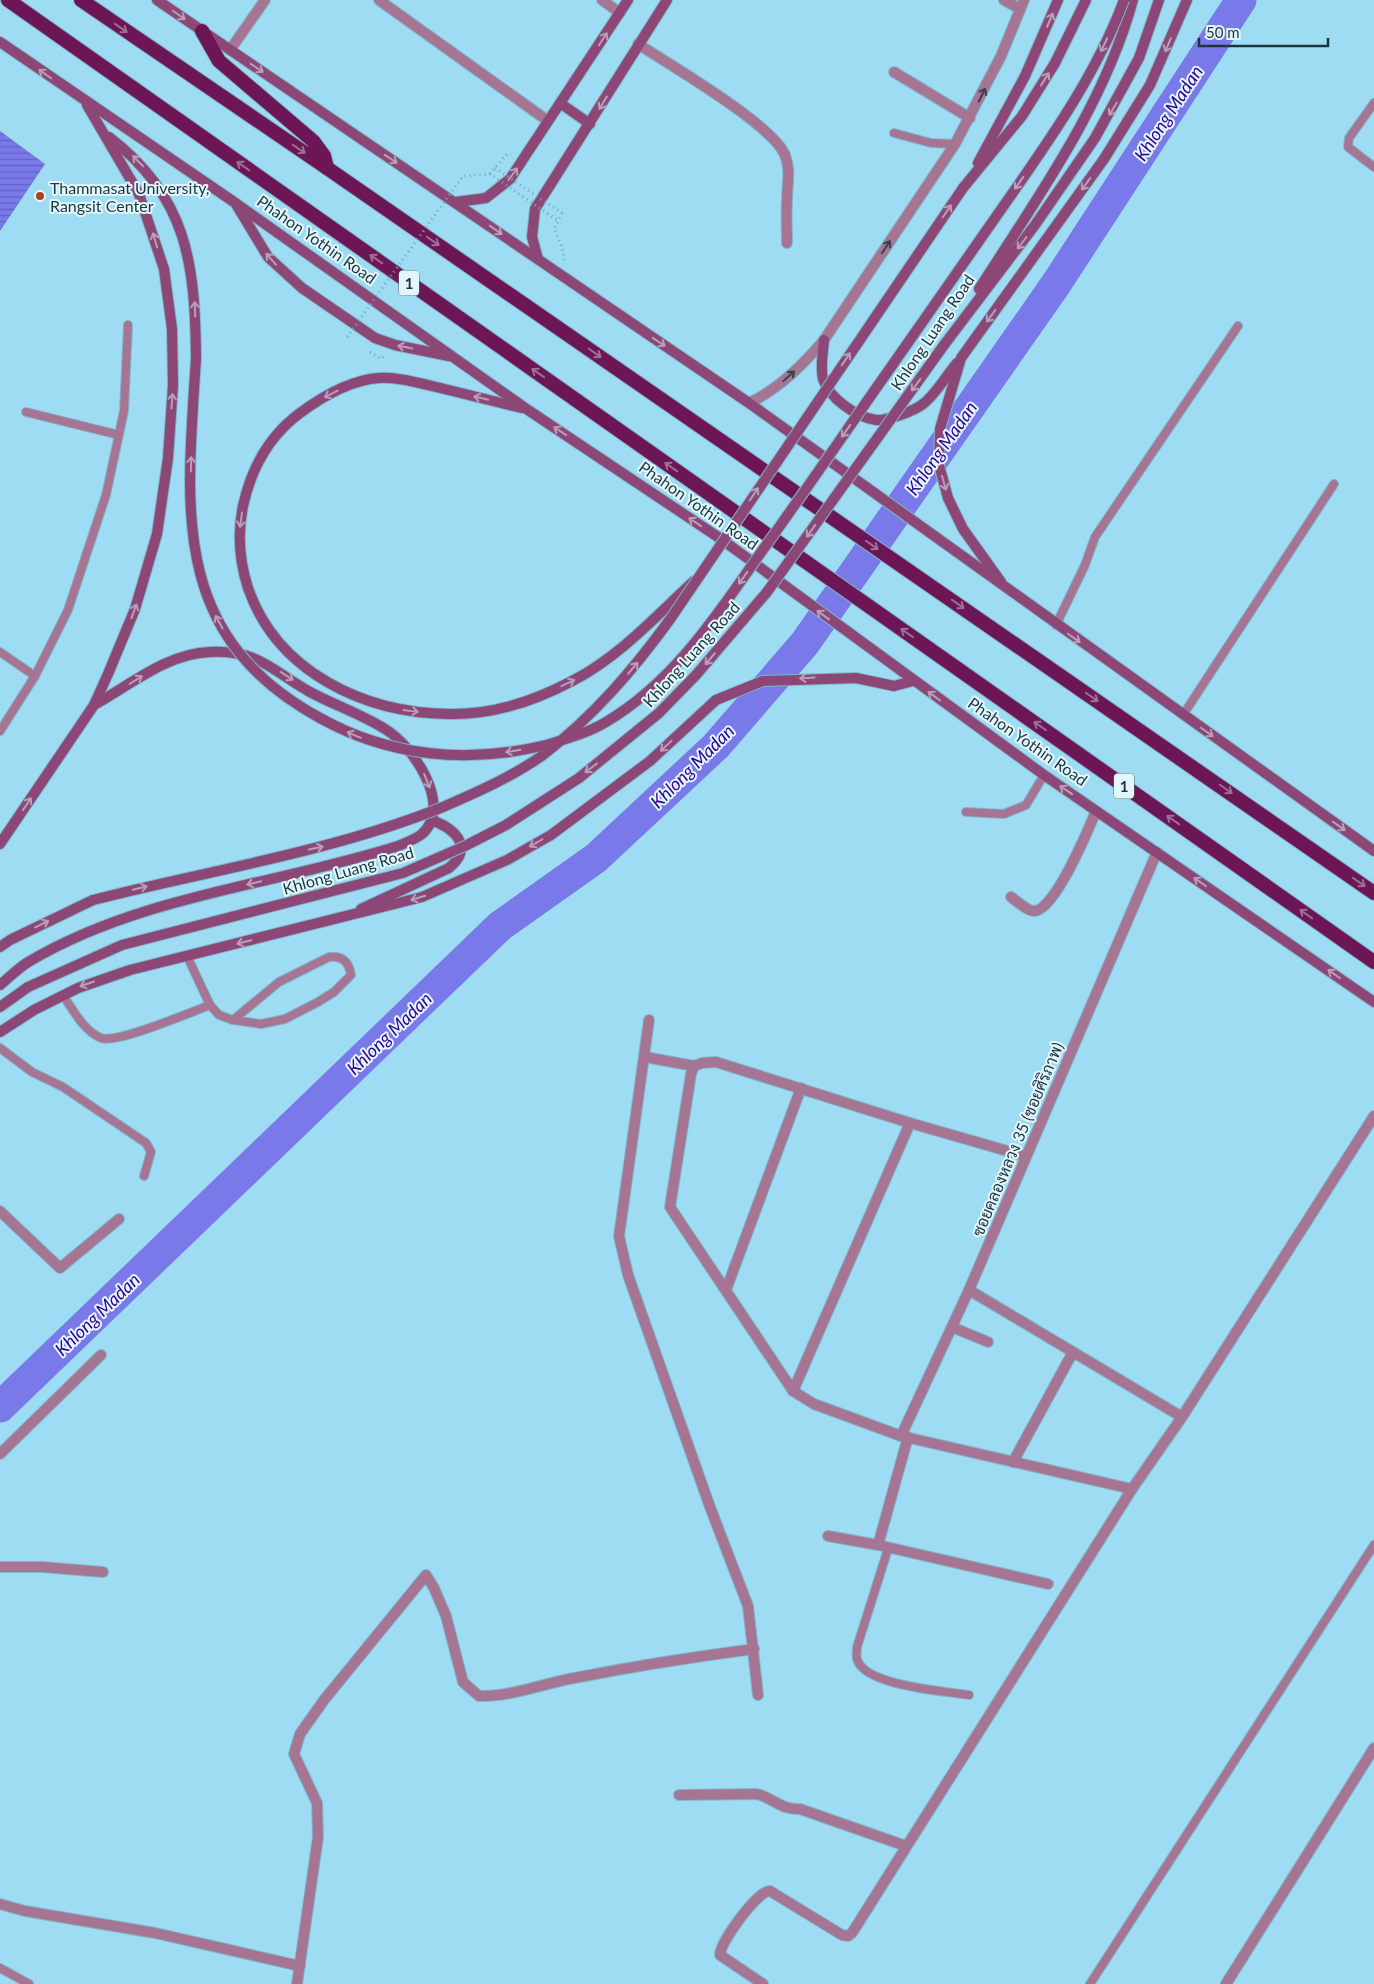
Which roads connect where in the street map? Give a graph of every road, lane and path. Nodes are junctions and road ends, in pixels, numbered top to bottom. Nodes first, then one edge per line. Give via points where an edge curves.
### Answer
1 (8, 0) edge
2 (81, 0) edge
3 (157, 0) edge
4 (265, 0) edge
5 (379, 0) edge
6 (602, 0) edge
7 (628, 0) edge
8 (667, 0) edge
9 (1004, 0) edge
10 (1058, 0) edge
11 (1086, 0) edge
12 (1124, 0) edge
13 (1132, 0) edge
14 (1160, 0) edge
15 (1187, 0) edge
16 (1022, 5) edge
17 (620, 13) junction
18 (202, 31) junction
19 (0, 42) edge
20 (638, 44) junction
21 (230, 50) junction
22 (894, 72) dead end
23 (85, 102) junction
24 (560, 103) junction
25 (1374, 103) edge
26 (970, 118) junction
27 (548, 121) junction
28 (590, 124) junction
29 (894, 132) dead end
30 (106, 134) junction
31 (955, 144) junction
32 (1374, 167) edge
33 (327, 168) junction
34 (490, 174) junction
35 (963, 188) junction
36 (234, 202) junction
37 (456, 202) junction
38 (557, 220) junction
39 (787, 243) dead end
40 (538, 259) junction
41 (568, 280) junction
42 (128, 325) dead end
43 (1238, 326) dead end
44 (347, 337) dead end
45 (824, 340) junction
46 (944, 345) junction
47 (452, 356) junction
48 (961, 358) junction
49 (749, 404) junction
50 (528, 410) junction
51 (26, 412) dead end
52 (119, 435) junction
53 (1334, 484) dead end
54 (697, 577) junction
55 (1006, 589) junction
56 (1056, 625) junction
57 (0, 652) edge
58 (35, 676) junction
59 (913, 681) junction
60 (94, 704) junction
61 (0, 714) edge
62 (1183, 715) junction
63 (8, 719) junction
64 (0, 731) edge
65 (1044, 775) junction
66 (1096, 810) junction
67 (966, 812) dead end
68 (430, 820) junction
69 (0, 844) edge
70 (1374, 851) edge
71 (1157, 852) junction
72 (1374, 893) edge
73 (1011, 897) dead end
74 (342, 918) junction
75 (0, 947) edge
76 (187, 956) junction
77 (1374, 962) edge
78 (0, 985) edge
79 (63, 995) junction
80 (1374, 1002) edge
81 (210, 1005) junction
82 (0, 1007) edge
83 (233, 1020) junction
84 (649, 1020) dead end
85 (0, 1032) edge
86 (0, 1048) edge
87 (645, 1057) junction
88 (694, 1066) junction
89 (801, 1088) junction
90 (1374, 1116) edge
91 (910, 1123) junction
92 (1025, 1156) junction
93 (144, 1176) dead end
94 (0, 1212) edge
95 (119, 1218) dead end
96 (726, 1290) junction
97 (969, 1290) junction
98 (952, 1327) junction
99 (988, 1342) dead end
100 (1073, 1352) junction
101 (100, 1356) dead end
102 (794, 1391) junction
103 (1182, 1417) junction
104 (905, 1437) junction
105 (0, 1454) edge
106 (1014, 1462) junction
107 (1132, 1489) junction
108 (828, 1536) dead end
109 (1374, 1544) edge
110 (883, 1547) junction
111 (0, 1567) edge
112 (103, 1572) dead end
113 (1048, 1584) dead end
114 (754, 1649) junction
115 (758, 1695) dead end
116 (969, 1695) dead end
117 (1374, 1748) edge
118 (679, 1795) dead end
119 (906, 1846) junction
120 (0, 1904) edge
121 (300, 1966) junction
122 (0, 1968) edge
123 (29, 1984) edge
124 (297, 1984) edge
125 (763, 1984) edge
126 (1090, 1984) edge
127 (1226, 1984) edge

77 -> 1 highway, Phahon Yothin Road / 1
2 -> 33 highway
3 -> 18 main road
4 - 21 street
5 - 27 street
6 - 17 street
7 - 17 main road
8 - 20 main road
9 - 16 street
35 -> 10 main road via 1025,76
35 -> 11 main road, Khlong Luang Road via 1022,116 1055,64
12 -> 30 main road, bridge via 1076,99 694,646 661,682 605,723 579,735 532,748 487,755 416,752 365,740 343,730 287,698 260,677 242,659 219,624 196,564 191,513 196,358 195,305 186,243 153,178
13 - 46 main road, Khlong Luang Road via 1110,66 1083,120
14 -> 46 main road via 1139,58 1096,138 1036,225
15 -> 48 main road via 1150,86 1119,135
26 -> 16 street via 1002,56
24 -> 17 main road
18 - 21 main road
18 - 33 highway via 218,61 313,141 324,156
23 -> 19 main road, Phahon Yothin Road / 1
20 -> 28 main road
20 - 39 street via 758,124 776,141 784,155 789,177
21 -> 37 main road
22 - 26 street
23 - 30 main road
23 - 36 main road, Phahon Yothin Road / 1
24 - 27 main road
24 - 28 main road
25 - 32 lane via 1349,138 1348,147
26 - 31 street
37 -> 27 main road via 486,198 510,179
28 - 40 main road via 535,209 532,236
29 - 31 lane via 931,143
60 -> 30 main road via 135,609 157,534 168,458 173,385 172,329 164,270 139,194
45 -> 31 street
33 -> 72 highway
34 - 38 path, bridge
34 - 38 path, bridge via 495,168 562,213
34 - 44 path, bridge via 463,176
54 -> 35 main road, Khlong Luang Road, bridge
36 - 47 main road, Phahon Yothin Road / 1
47 -> 36 main road via 376,338 302,288 268,257
37 -> 40 main road
38 - 41 path via 554,229 562,247
40 - 41 main road
41 -> 49 main road
42 - 52 lane via 124,411
43 - 56 lane via 1095,538
45 - 48 main road via 821,366 827,388 856,412 876,420 906,413 923,404
49 -> 45 street via 781,383
46 -> 82 main road, Khlong Luang Road, bridge via 767,592 660,713 578,778 506,824 403,873 122,945 28,987
47 - 50 main road, Phahon Yothin Road / 1
48 -> 55 main road via 940,429 939,465 948,498 963,529
49 - 55 main road
50 -> 54 main road via 414,382 377,378 331,393 290,421 264,451 247,487 240,521 241,568 254,604 290,657 333,686 407,712 451,714 499,710 535,699 576,679 612,655
59 -> 50 main road, Phahon Yothin Road / 1 via 721,540
51 - 52 lane
52 - 58 lane via 106,496 68,610
53 - 62 lane
75 -> 54 main road, Khlong Luang Road, bridge via 93,900 327,845 415,818 488,788 542,755 587,719 645,654
55 - 56 main road
56 -> 62 main road
57 - 58 lane
58 - 63 lane
65 -> 59 main road, Phahon Yothin Road / 1
59 -> 74 main road via 894,686 856,678 763,681 716,700 650,761 558,830 507,860 422,897
60 -> 68 main road via 182,657 208,652 239,652 263,660 310,692 386,729 406,747 422,769 431,790 433,815
69 -> 60 main road
61 - 63 lane
62 -> 70 main road
63 - 64 lane
66 -> 65 main road, Phahon Yothin Road / 1
65 - 67 lane via 1026,805 1004,814
66 - 71 main road, Phahon Yothin Road / 1
66 - 73 street via 1061,884 1042,907 1030,910
68 - 74 main road via 446,825 458,837 461,844 455,863
68 -> 78 main road via 422,834 398,846 177,902 99,926 28,962
80 -> 71 main road, Phahon Yothin Road / 1
71 - 92 street, ซอยคลองหลวง 35 (ซอยศิริภาพ)
74 -> 76 main road
76 -> 79 main road via 130,970
76 - 81 lane
79 - 81 lane via 92,1033 109,1039
79 - 85 main road
81 - 83 lane via 219,1015
83 - 83 lane via 261,1024 286,1019 334,992 351,975 349,965 344,959 329,957 279,982
84 - 87 street
86 - 93 lane via 32,1072 63,1087 146,1143 151,1152
87 - 88 street
87 - 114 street via 620,1245 682,1430 748,1606
88 - 89 street via 702,1062 716,1062
88 - 96 street via 670,1207
89 - 91 street
89 - 96 street
90 - 103 street
91 - 92 street
91 - 102 street
92 - 97 street, ซอยคลองหลวง 35 (ซอยศิริภาพ)
94 - 95 street via 60,1268
96 - 102 street
97 - 98 street, ซอยคลองหลวง 35 (ซอยศิริภาพ)
97 - 100 street
98 - 99 street
98 - 104 street, ซอยคลองหลวง 35 (ซอยศิริภาพ)
100 - 103 street
100 - 106 street
101 - 105 street
102 - 104 street via 814,1404
103 - 107 street
104 - 106 street
104 - 110 street, ซอยคลองหลวง 35 (ซอยศิริภาพ)
106 - 107 street
107 - 119 street
108 - 110 street
109 - 126 lane
110 - 113 street
110 - 116 lane via 857,1647 857,1659 865,1670 892,1683
111 - 112 street
114 - 115 street
114 - 121 street via 670,1660 494,1697 479,1696 463,1682 446,1616 426,1575 300,1734 294,1754 317,1802 318,1837
117 - 127 street
118 - 119 street via 757,1794 784,1809 800,1809
119 - 125 street via 848,1936 770,1891 762,1893 744,1914 720,1955
120 - 121 street via 155,1933
121 - 124 street
122 - 123 lane

